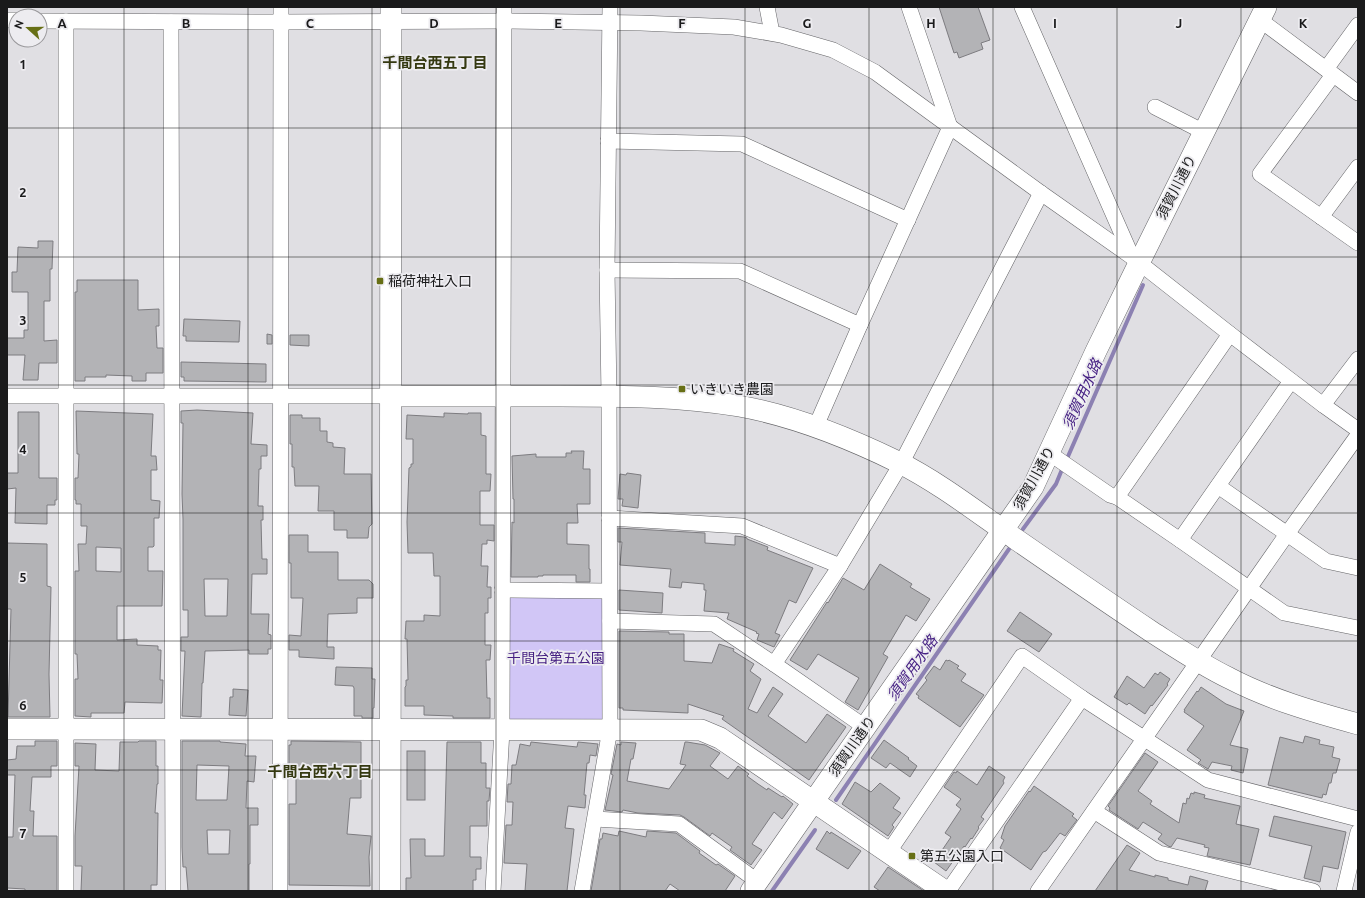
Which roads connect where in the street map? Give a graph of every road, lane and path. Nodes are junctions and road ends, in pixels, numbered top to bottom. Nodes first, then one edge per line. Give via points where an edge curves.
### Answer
1 (281, 7) edge
2 (610, 7) edge
3 (767, 7) edge
4 (909, 7) edge
5 (1022, 7) edge
6 (391, 14) edge
7 (504, 14) edge
8 (1263, 14) edge
9 (48, 21) edge
10 (66, 21) junction
11 (171, 22) junction
12 (281, 22) junction
13 (610, 22) junction
14 (1358, 25) edge
15 (772, 34) junction
16 (1330, 72) junction
17 (1358, 93) edge
18 (1155, 107) dead end
19 (950, 127) junction
20 (1204, 132) junction
21 (608, 142) junction
22 (1358, 167) edge
23 (1041, 193) junction
24 (1321, 217) junction
25 (908, 220) junction
26 (1358, 243) edge
27 (1135, 260) junction
28 (607, 270) junction
29 (860, 325) junction
30 (1230, 334) junction
31 (1358, 359) edge
32 (1291, 381) junction
33 (7, 396) edge
34 (66, 396) junction
35 (172, 396) junction
36 (280, 396) junction
37 (391, 396) junction
38 (503, 396) junction
39 (609, 396) junction
40 (1323, 405) junction
41 (816, 426) junction
42 (1358, 430) edge
43 (1358, 435) edge
44 (1049, 452) junction
45 (901, 464) junction
46 (1218, 486) junction
47 (1117, 497) junction
48 (609, 518) junction
49 (1004, 530) junction
50 (1287, 534) junction
51 (1180, 540) junction
52 (840, 566) junction
53 (1358, 568) edge
54 (1249, 588) junction
55 (502, 590) junction
56 (609, 591) junction
57 (610, 621) junction
58 (1358, 628) edge
59 (1199, 662) junction
60 (774, 664) junction
61 (1082, 698) junction
62 (1358, 724) edge
63 (865, 727) junction
64 (391, 728) junction
65 (7, 729) edge
66 (66, 729) junction
67 (172, 729) junction
68 (280, 729) junction
69 (610, 729) junction
70 (502, 730) junction
71 (1145, 739) junction
72 (813, 802) junction
73 (1094, 812) junction
74 (595, 819) junction
75 (1358, 819) edge
76 (1358, 832) edge
77 (888, 853) junction
78 (754, 886) edge
79 (1046, 888) edge
80 (66, 891) edge
81 (172, 891) edge
82 (280, 891) edge
83 (390, 891) edge
84 (494, 891) edge
85 (582, 891) edge
86 (945, 891) edge
87 (948, 891) edge
88 (1313, 891) edge
89 (1344, 891) edge

1 - 12 street
2 - 13 street
3 - 15 street
4 - 19 street
5 - 27 street
6 - 7 street
6 - 12 street
6 - 37 street
7 - 13 street
7 - 38 street
8 - 16 street
8 - 20 street, 須賀川通り
9 - 10 street
10 - 11 street
10 - 34 street
11 - 12 street
11 - 35 street
12 - 36 street
13 - 15 street via 734,27
13 - 21 street
14 - 16 street
15 - 19 street via 832,50 875,72
16 - 17 street
16 - 24 street via 1260,174
18 - 20 street
19 - 23 street
19 - 25 street
20 - 27 street, 須賀川通り
21 - 25 street via 742,144
21 - 28 street
22 - 24 street
23 - 27 street
23 - 45 street
24 - 26 street
25 - 29 street
27 - 30 street
27 - 44 street, 須賀川通り
28 - 29 street via 740,271
28 - 39 street
29 - 41 street
30 - 32 street
30 - 47 street
31 - 40 street
32 - 40 street
32 - 46 street
33 - 34 street
34 - 35 street
34 - 66 street
35 - 36 street
35 - 67 street
36 - 37 street
36 - 68 street
37 - 38 street
37 - 64 street
38 - 39 street
38 - 55 street
39 - 41 street via 674,398 739,406
39 - 48 street
40 - 42 street
41 - 45 street
43 - 50 street
44 - 47 street via 1110,495
44 - 49 street, 須賀川通り via 1033,487
45 - 49 street
45 - 52 street
46 - 50 street
46 - 51 street
47 - 51 street
48 - 52 street via 742,526
48 - 56 street
49 - 59 street
49 - 63 street, 須賀川通り
50 - 53 street via 1326,561
50 - 54 street
51 - 54 street
52 - 60 street
54 - 58 street via 1284,613
54 - 59 street
55 - 56 street
55 - 70 street
56 - 57 street
57 - 60 street via 714,624
57 - 69 street
59 - 62 street via 1262,693
59 - 71 street
60 - 63 street
61 - 71 street
61 - 77 street via 1022,656
61 - 87 street
63 - 72 street, 須賀川通り
64 - 68 street
64 - 70 street
64 - 83 street
65 - 66 street
66 - 67 street
66 - 80 street
67 - 68 street
67 - 81 street
68 - 82 street
69 - 70 street
69 - 72 street via 701,730 720,738
69 - 74 street
70 - 84 street
71 - 73 street
71 - 75 street via 1208,780
72 - 77 street
72 - 78 street, 須賀川通り
73 - 79 street
73 - 88 street via 1159,853
74 - 78 street via 679,824
74 - 85 street
76 - 89 street
77 - 86 street

